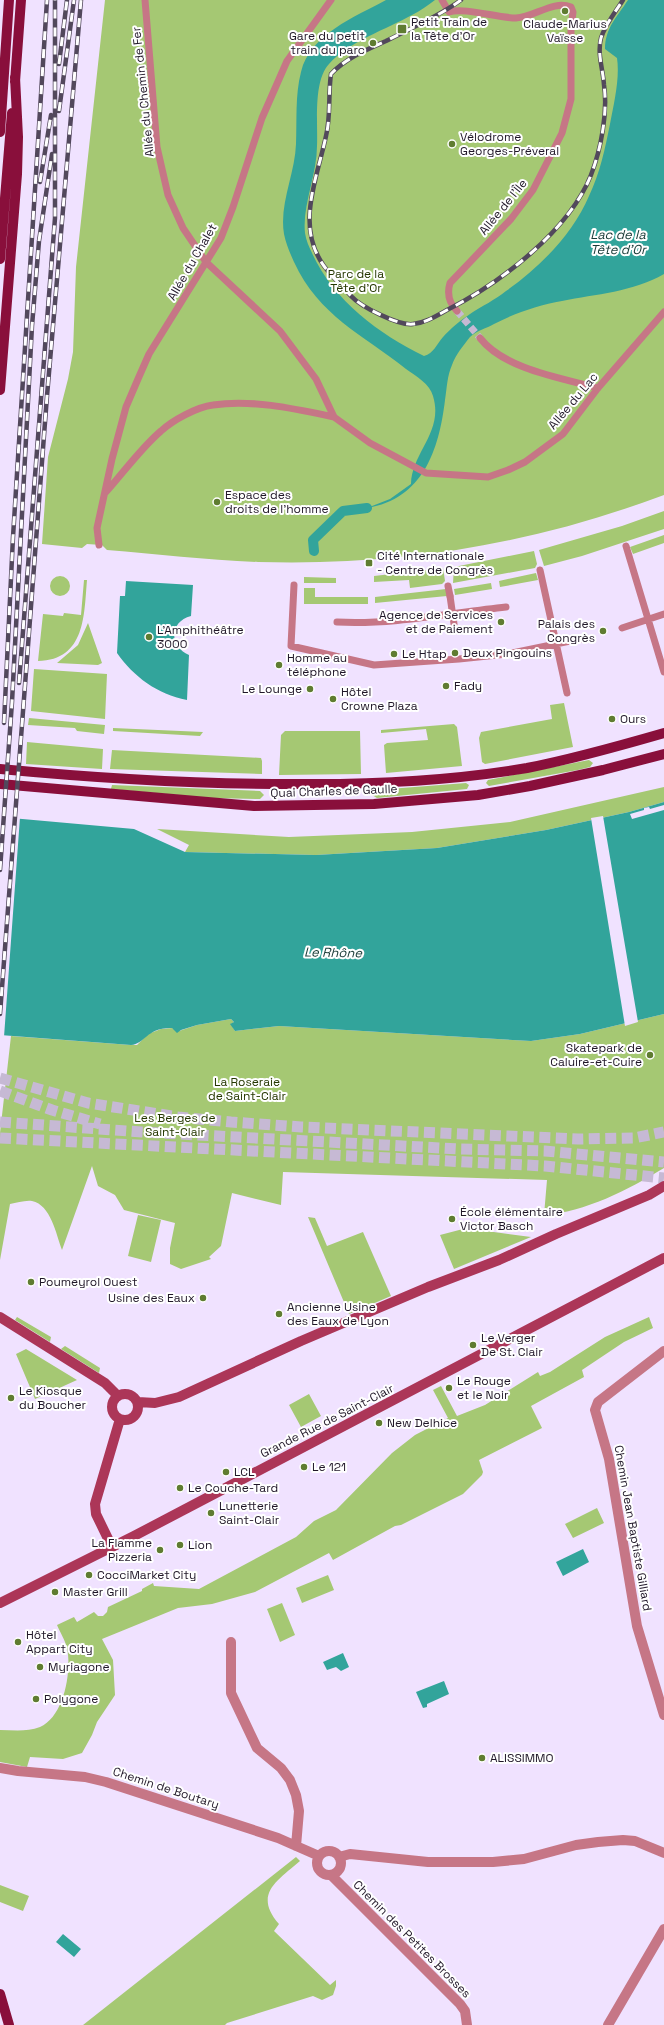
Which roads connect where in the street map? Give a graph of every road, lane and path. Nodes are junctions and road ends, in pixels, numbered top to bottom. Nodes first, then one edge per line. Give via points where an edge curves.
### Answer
1 (9, 0) edge
2 (21, 0) edge
3 (145, 0) edge
4 (331, 0) edge
5 (443, 2) edge
6 (15, 76) junction
7 (1, 104) edge
8 (0, 132) edge
9 (0, 259) edge
10 (206, 262) junction
11 (457, 311) tunnel mouth
12 (664, 312) edge
13 (480, 338) tunnel mouth
14 (598, 388) junction
15 (0, 390) edge
16 (334, 417) junction
17 (411, 465) joint
18 (104, 494) junction
19 (99, 545) dead end
20 (626, 546) dead end
21 (540, 570) dead end
22 (294, 585) dead end
23 (448, 586) dead end
24 (506, 607) dead end
25 (664, 614) edge
26 (293, 618) junction
27 (302, 618) dead end
28 (648, 619) junction
29 (337, 622) dead end
30 (454, 624) dead end
31 (622, 628) dead end
32 (585, 638) dead end
33 (556, 644) junction
34 (664, 672) edge
35 (567, 692) dead end
36 (664, 733) edge
37 (664, 754) edge
38 (0, 769) edge
39 (0, 784) edge
40 (664, 1186) edge
41 (664, 1258) edge
42 (0, 1317) edge
43 (664, 1351) edge
44 (118, 1396) junction
45 (138, 1402) junction
46 (120, 1419) junction
47 (112, 1547) junction
48 (0, 1603) edge
49 (231, 1642) dead end
50 (664, 1715) edge
51 (0, 1768) edge
52 (296, 1846) junction
53 (664, 1853) edge
54 (319, 1856) junction
55 (339, 1857) junction
56 (330, 1875) junction
57 (664, 1929) edge
58 (0, 1994) edge
59 (9, 2025) edge
60 (467, 2025) edge
61 (608, 2025) edge

1 - 7 main road
2 - 6 main road
3 - 10 street, Allée du Chemin de Fer via 157,147 168,194 183,228
4 - 10 street, Allée du Chalet via 287,61 262,118 234,207
5 - 11 street, Allée de l'Île via 449,12 457,9 470,13 517,18 555,5 565,4 571,7 573,12 571,99 562,133 533,190 511,219 450,283 448,290 452,305
6 - 9 main road
6 - 15 main road via 17,174
7 - 8 main road
10 - 16 street, Allée du Chemin de Fer via 280,331 316,379
10 - 18 street, Allée du Chalet via 149,354 141,372 126,407
12 - 14 street, Allée du Lac
13 - 14 street via 493,351 514,363
14 - 17 street, Allée du Lac via 562,434 525,462 488,476 426,473
16 - 17 street, Allée du Chemin de Fer via 370,443
16 - 18 street via 246,404 212,405 184,416 161,430
18 - 19 street, Allée du Chalet via 97,528
20 - 28 street
21 - 33 street
22 - 26 street
23 - 30 street, bridge
24 - 29 street via 404,620
25 - 28 street
26 - 27 street
26 - 33 street via 291,646 374,665 507,654
28 - 31 street
28 - 34 street
32 - 33 street
33 - 35 street
36 - 38 main road, Quai Charles de Gaulle via 527,768 473,776 387,783 254,785 168,782
37 - 39 main road, Quai Charles de Gaulle via 597,772 478,795 374,804 254,806
40 - 45 main road via 649,1195 499,1260 301,1341 179,1397 156,1403
41 - 47 main road, Grande Rue de Saint-Clair
42 - 44 main road via 105,1383
43 - 50 street, Chemin Jean Baptiste Gilliard via 598,1402 595,1410 609,1459 637,1626
44 - 45 main road via 127,1394
44 - 46 main road via 113,1402 112,1410
45 - 46 main road via 138,1411 133,1418
46 - 47 main road via 95,1504 96,1514
47 - 48 main road, Grande Rue de Saint-Clair
49 - 52 street via 231,1693 257,1748 281,1768 290,1780 296,1795 299,1811
51 - 52 street, Chemin de Boutary via 85,1777 106,1782
52 - 54 street, Chemin de Boutary
53 - 55 street via 635,1841 623,1840 576,1846 524,1859 493,1862 428,1862 356,1854
54 - 55 street via 332,1851
54 - 56 street via 318,1869
55 - 56 street via 341,1866 335,1874
56 - 60 street, Chemin des Petites Brosses via 460,2004 465,2011
57 - 61 street
58 - 59 main road

